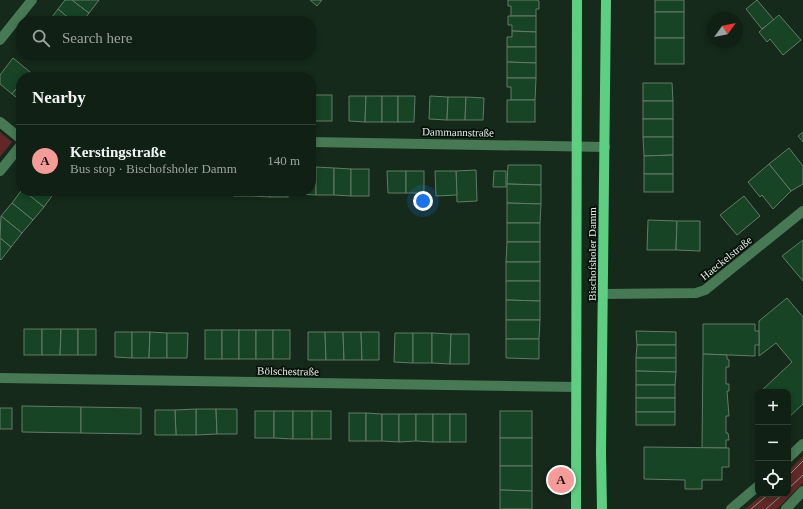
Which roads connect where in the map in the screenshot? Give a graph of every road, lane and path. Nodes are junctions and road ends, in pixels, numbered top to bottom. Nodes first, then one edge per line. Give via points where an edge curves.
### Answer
1 (32, 0) edge
2 (577, 0) edge
3 (606, 0) edge
4 (19, 16) edge
5 (16, 20) edge
6 (0, 40) edge
7 (0, 122) edge
8 (16, 135) edge
9 (316, 142) edge
10 (576, 146) junction
11 (605, 147) junction
12 (16, 151) edge
13 (0, 172) edge
14 (803, 211) edge
15 (604, 294) junction
16 (0, 378) edge
17 (575, 387) junction
18 (803, 444) edge
19 (791, 455) edge
20 (755, 488) edge
21 (803, 491) edge
22 (576, 509) edge
23 (602, 509) edge
24 (730, 509) edge
25 (786, 509) edge

1 - 4 street
2 - 10 main road, Bischofsholer Damm
3 - 11 main road, Bischofsholer Damm
5 - 6 street
7 - 8 street
9 - 10 street, Dammannstraße
10 - 11 street, Dammannstraße
10 - 17 main road, Bischofsholer Damm
11 - 15 main road, Bischofsholer Damm
12 - 13 street
14 - 15 street, Haeckelstraße via 704,290 696,293
15 - 23 main road, Bischofsholer Damm
16 - 17 street, Bölschestraße
17 - 22 main road, Bischofsholer Damm
18 - 19 street
20 - 24 street
21 - 25 street

